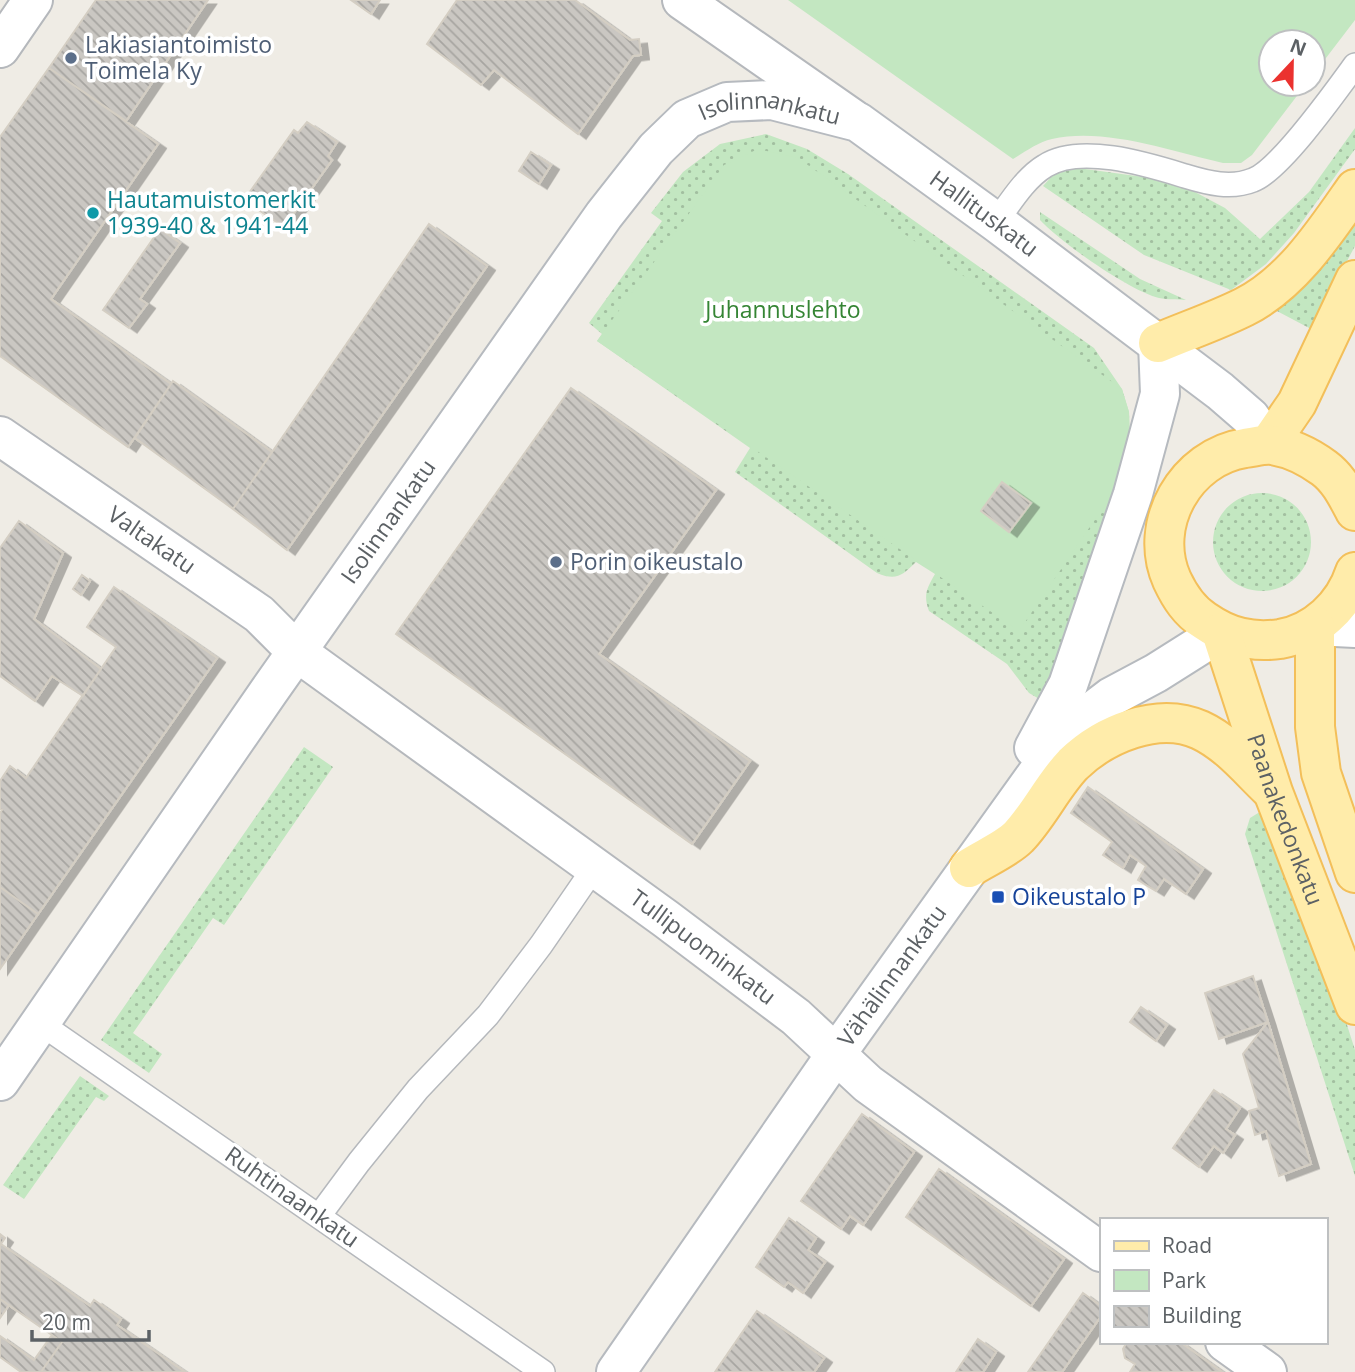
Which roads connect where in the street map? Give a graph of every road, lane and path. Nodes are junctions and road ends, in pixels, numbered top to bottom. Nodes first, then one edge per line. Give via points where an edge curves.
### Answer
1 (33, 0) edge
2 (682, 0) edge
3 (0, 48) edge
4 (1355, 65) edge
5 (858, 122) junction
6 (1355, 189) edge
7 (996, 222) junction
8 (1355, 280) edge
9 (1158, 343) junction
10 (0, 436) edge
11 (1269, 444) junction
12 (1355, 511) edge
13 (1355, 572) edge
14 (1315, 626) junction
15 (1355, 628) edge
16 (1221, 632) junction
17 (297, 652) junction
18 (1273, 792) junction
19 (594, 868) junction
20 (969, 868) junction
21 (1355, 873) edge
22 (1355, 1005) edge
23 (40, 1023) junction
24 (836, 1054) junction
25 (0, 1081) edge
26 (319, 1216) junction
27 (1100, 1251) edge
28 (1228, 1344) edge
29 (543, 1372) edge
30 (616, 1372) edge
31 (1266, 1372) edge

1 - 3 main road
2 - 5 main road, Hallituskatu
4 - 7 lane via 1277,164 1254,180 1229,186 1108,159 1070,156 1045,165
5 - 7 main road, Hallituskatu
5 - 17 main road, Isolinnankatu via 772,100 727,102 687,119 656,149 604,215
6 - 9 main road via 1287,276 1246,306
7 - 9 main road, Hallituskatu
8 - 11 main road via 1297,403
9 - 11 main road, Hallituskatu via 1250,417
9 - 20 main road via 1160,394 1147,447 1068,685 1030,755 985,816
10 - 17 main road, Valtakatu via 258,614
11 - 12 main road via 1304,455 1326,470
11 - 16 main road via 1211,459 1189,477 1172,503 1166,523 1168,571 1179,595 1195,615
13 - 14 main road via 1345,595
14 - 15 main road
14 - 16 main road via 1290,637 1267,640 1245,640
14 - 21 main road, Paanakedonkatu via 1315,727 1321,773
16 - 18 main road, Paanakedonkatu
16 - 20 main road, Vähälinnankatu via 1111,697 1069,729
17 - 19 main road, Tullipuominkatu
17 - 23 main road, Isolinnankatu
18 - 20 main road via 1234,754 1198,729 1176,724 1124,731 1074,764 1017,838
18 - 22 main road, Paanakedonkatu
19 - 24 main road, Tullipuominkatu via 796,1017
19 - 26 lane via 488,1015 418,1089
20 - 24 main road, Vähälinnankatu
23 - 25 main road, Isolinnankatu
23 - 26 lane, Ruhtinaankatu
24 - 27 main road, Tullipuominkatu via 868,1084
24 - 30 main road, Vähälinnankatu
26 - 29 lane, Ruhtinaankatu
28 - 31 main road

